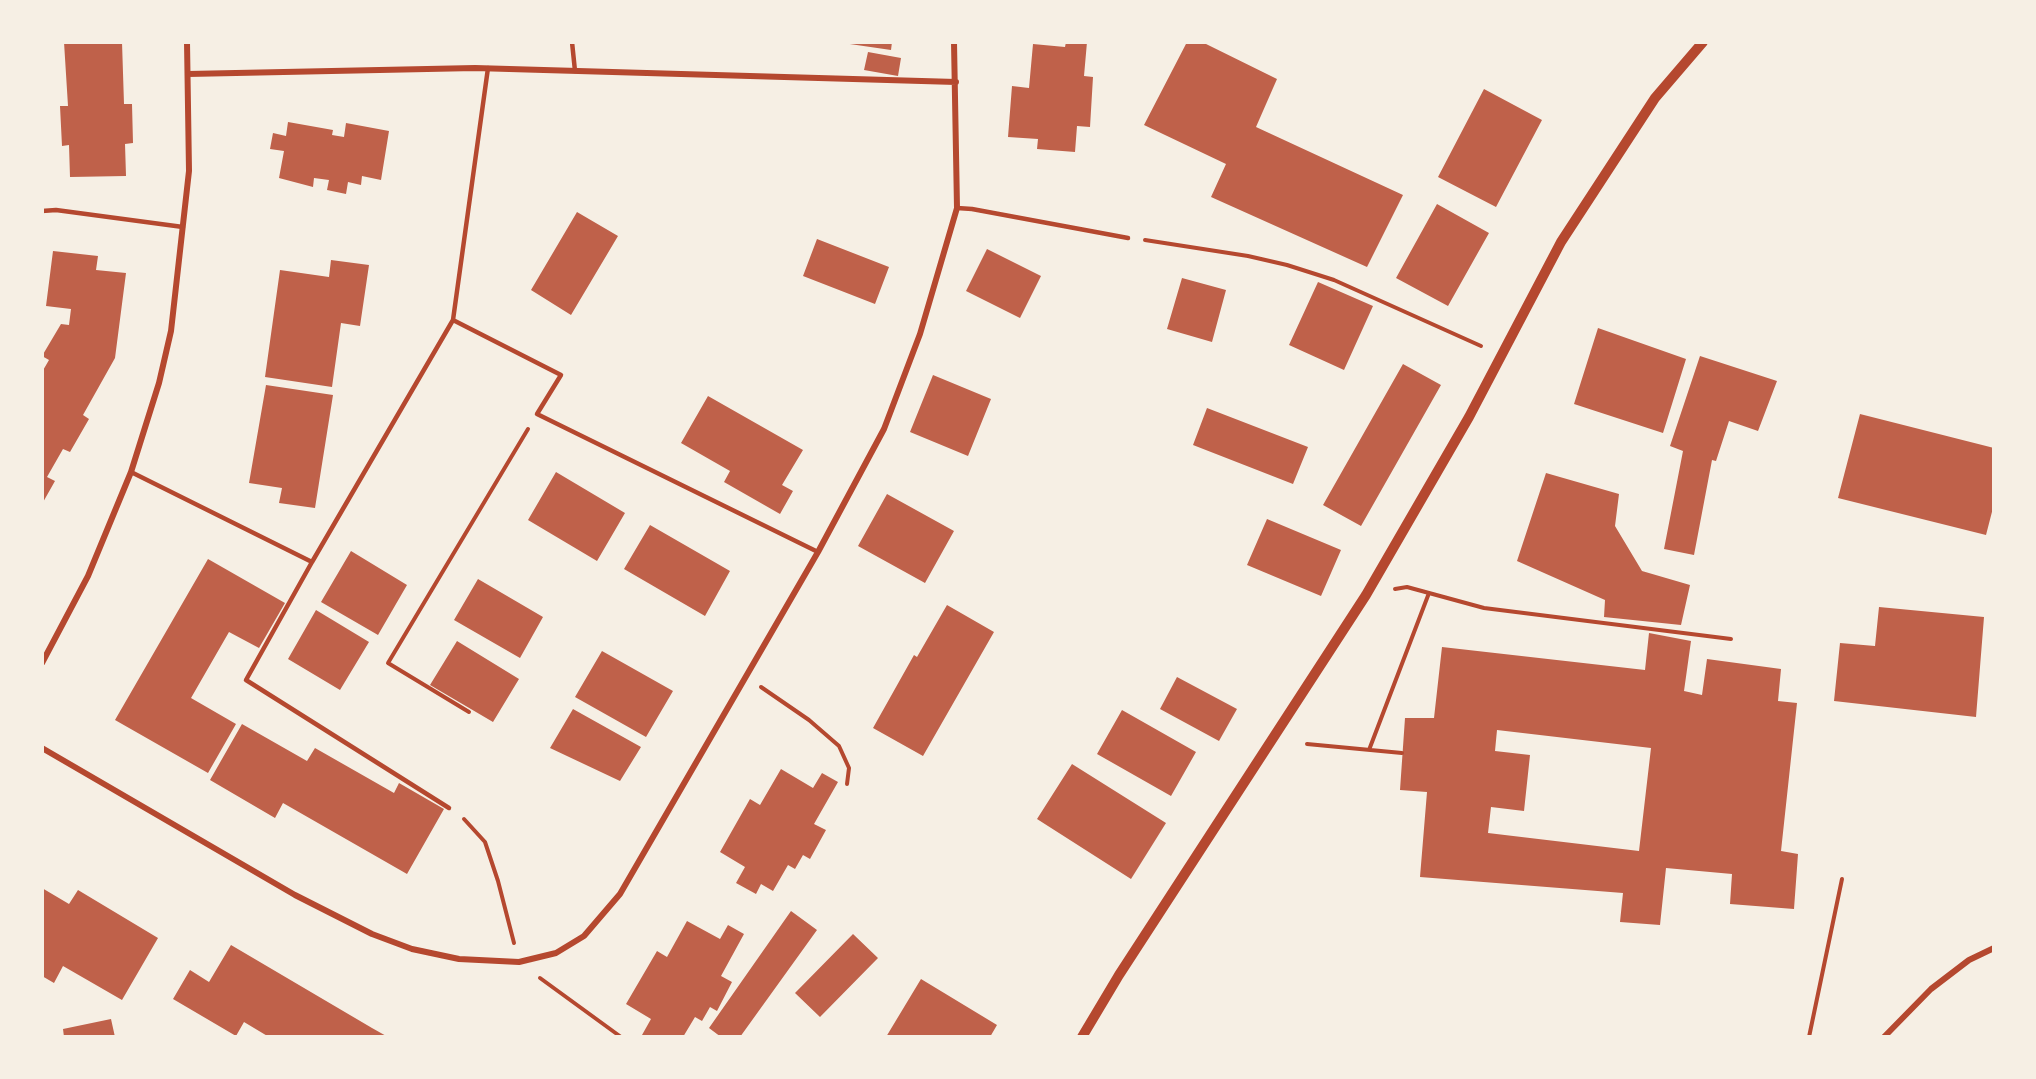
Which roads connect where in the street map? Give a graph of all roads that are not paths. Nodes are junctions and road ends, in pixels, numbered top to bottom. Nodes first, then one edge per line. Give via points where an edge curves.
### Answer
1 (187, 42) edge
2 (572, 42) edge
3 (954, 42) edge
4 (1703, 42) edge
5 (488, 68) junction
6 (575, 71) junction
7 (188, 74) junction
8 (956, 82) junction
9 (957, 208) junction
10 (42, 211) edge
11 (183, 227) junction
12 (1128, 238) road end
13 (453, 320) junction
14 (131, 472) junction
15 (818, 552) junction
16 (312, 562) junction
17 (42, 663) edge
18 (42, 748) edge
19 (449, 808) road end
20 (1994, 948) edge
21 (1082, 1037) edge
22 (1884, 1037) edge

1 - 7 street
2 - 6 lane
3 - 8 street
4 - 21 street via 1655,98 1561,242 1469,417 1366,595
5 - 6 street
5 - 7 street
5 - 13 lane
6 - 8 street
7 - 11 street via 189,171
8 - 9 street
9 - 12 lane
9 - 15 street via 920,334 884,429
10 - 11 lane
11 - 14 street via 171,331
13 - 15 lane via 561,375 537,414
13 - 16 lane
14 - 16 lane
14 - 17 street via 88,576
15 - 18 street via 620,894 584,936 556,953 519,963 459,959 412,949 372,934 295,895
16 - 19 lane via 246,680
20 - 22 street via 1969,960 1931,988

